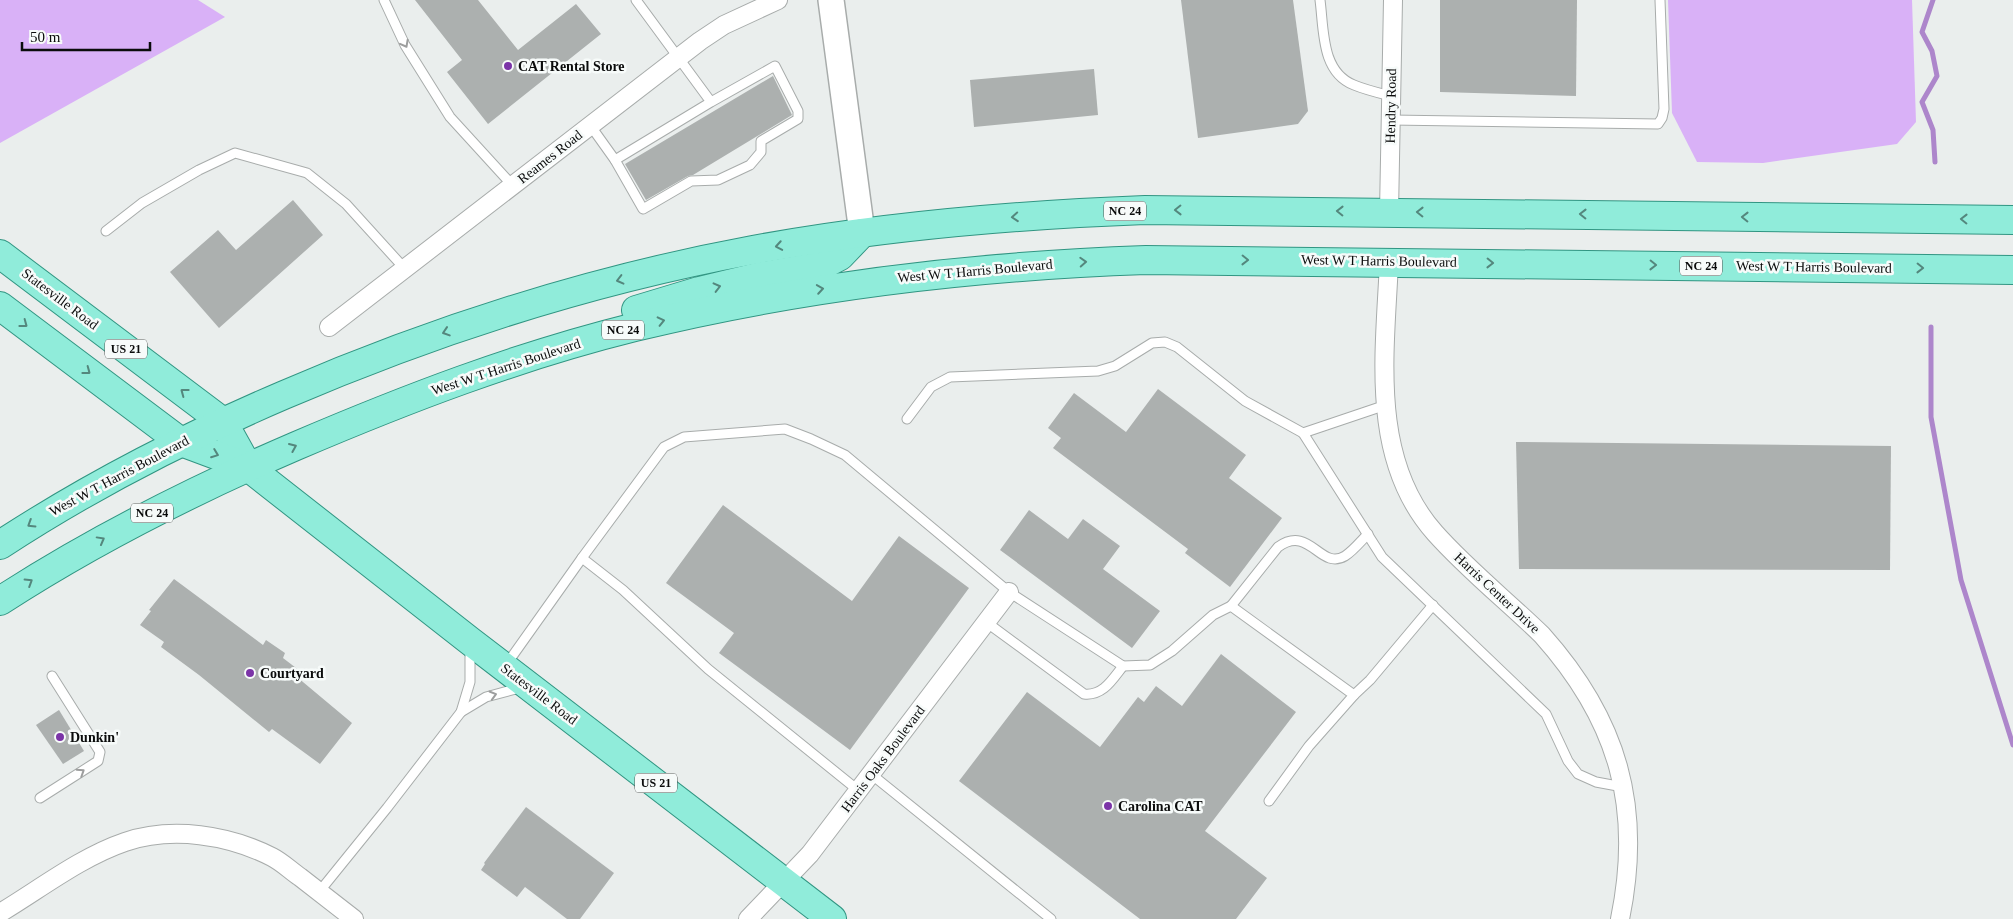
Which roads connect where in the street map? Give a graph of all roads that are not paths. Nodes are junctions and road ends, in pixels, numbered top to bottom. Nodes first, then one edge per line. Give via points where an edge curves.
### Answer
1 (384, 0) edge
2 (636, 0) edge
3 (778, 0) edge
4 (831, 0) edge
5 (1320, 0) edge
6 (1393, 0) edge
7 (1660, 0) edge
8 (678, 57) junction
9 (1391, 96) junction
10 (711, 102) junction
11 (1391, 120) junction
12 (590, 125) junction
13 (615, 160) junction
14 (513, 186) junction
15 (1389, 212) junction
16 (2013, 220) edge
17 (106, 232) dead end
18 (862, 233) junction
19 (0, 254) edge
20 (1389, 262) junction
21 (405, 269) junction
22 (2013, 270) edge
23 (0, 306) edge
24 (330, 327) dead end
25 (508, 364) junction
26 (1386, 404) junction
27 (907, 419) dead end
28 (223, 422) junction
29 (1303, 433) junction
30 (182, 442) junction
31 (248, 467) junction
32 (1368, 534) junction
33 (0, 545) edge
34 (582, 558) junction
35 (1009, 592) junction
36 (0, 601) edge
37 (1433, 605) junction
38 (1231, 606) junction
39 (986, 622) junction
40 (470, 641) junction
41 (1123, 666) junction
42 (504, 667) junction
43 (52, 676) dead end
44 (529, 686) junction
45 (1354, 695) junction
46 (461, 712) junction
47 (871, 774) junction
48 (1624, 787) junction
49 (859, 791) junction
50 (40, 798) dead end
51 (1269, 801) dead end
52 (784, 881) junction
53 (319, 892) junction
54 (0, 913) edge
55 (354, 919) edge
56 (748, 919) edge
57 (832, 919) edge
58 (1051, 919) edge
59 (1620, 919) edge

1 -> 14 lane via 406,45 450,117
2 - 8 lane
3 - 8 street, Reames Road via 724,25
4 - 18 main road
5 - 9 lane via 1328,60 1337,73 1352,85
6 - 9 street, Hendry Road
7 - 11 lane via 1664,109 1658,124
8 - 10 lane
8 - 12 street, Reames Road
9 - 11 street, Hendry Road
10 - 13 lane via 664,135
10 - 13 lane via 757,81 775,66 798,111 798,119 783,124 760,139 761,152 750,165 718,180 690,179 643,208
11 - 15 street, Hendry Road
12 - 13 lane
12 - 14 street, Reames Road
14 - 21 street, Reames Road
16 -> 15 main road, West W T Harris Boulevard / NC 24
15 -> 18 main road, West W T Harris Boulevard / NC 24 via 1145,210 1013,217
17 - 21 lane via 142,203 235,153 307,173 346,204
25 -> 18 main road via 599,323 649,305 756,277 821,266 840,256
18 -> 28 main road, West W T Harris Boulevard / NC 24 via 723,256 556,296 430,337
28 -> 19 main road, Statesville Road / US 21
20 -> 22 main road, West W T Harris Boulevard / NC 24
25 -> 20 main road, West W T Harris Boulevard / NC 24 via 623,330 696,313 761,299 896,278 1017,266 1146,260
20 - 26 street, Harris Center Drive
21 - 24 street, Reames Road
23 -> 30 main road, Statesville Road / US 21
31 -> 25 main road, West W T Harris Boulevard / NC 24 via 386,408
26 - 29 lane
26 - 48 street, Harris Center Drive via 1389,438 1400,475 1415,507 1435,533 1529,622 1564,660 1586,690 1603,725 1620,767
27 - 29 lane via 931,387 950,377 1098,371 1115,366 1152,343 1165,342 1177,347 1246,401
28 - 30 main road, West W T Harris Boulevard / NC 24
28 - 31 main road, Statesville Road / US 21
29 - 32 lane
30 -> 31 main road, Statesville Road / US 21
30 -> 33 main road, West W T Harris Boulevard / NC 24 via 88,491
36 -> 31 main road, West W T Harris Boulevard / NC 24 via 112,534
31 - 40 main road, Statesville Road / US 21
32 - 37 lane via 1382,557
32 - 38 lane via 1346,556 1337,559 1326,556 1305,542 1287,541 1278,547
34 - 35 lane via 664,447 684,437 785,429 845,455
34 - 42 lane
34 - 49 lane via 623,590 708,670
35 - 39 street, Harris Oaks Boulevard
35 - 41 lane
37 - 45 lane
37 - 48 lane via 1546,714 1568,761 1578,774 1596,782
38 - 41 lane via 1214,615 1172,651 1150,665
38 - 45 lane
39 - 41 lane via 1084,694 1093,695 1104,689
39 - 47 street, Harris Oaks Boulevard
40 - 42 main road, Statesville Road / US 21
40 - 46 lane via 470,682
42 - 44 main road, Statesville Road / US 21
50 -> 43 lane via 98,760 100,752
46 -> 44 lane via 486,697
44 - 52 main road, Statesville Road / US 21
45 - 51 lane via 1309,746
46 - 53 lane
47 - 49 street, Harris Oaks Boulevard
47 - 58 lane
48 - 59 street, Harris Center Drive via 1629,853
49 - 52 street, Harris Oaks Boulevard via 810,854
52 - 56 street, Harris Oaks Boulevard
52 - 57 main road, Statesville Road / US 21
53 - 54 street via 274,858 246,845 214,837 158,835 126,842 102,852
53 - 55 street

